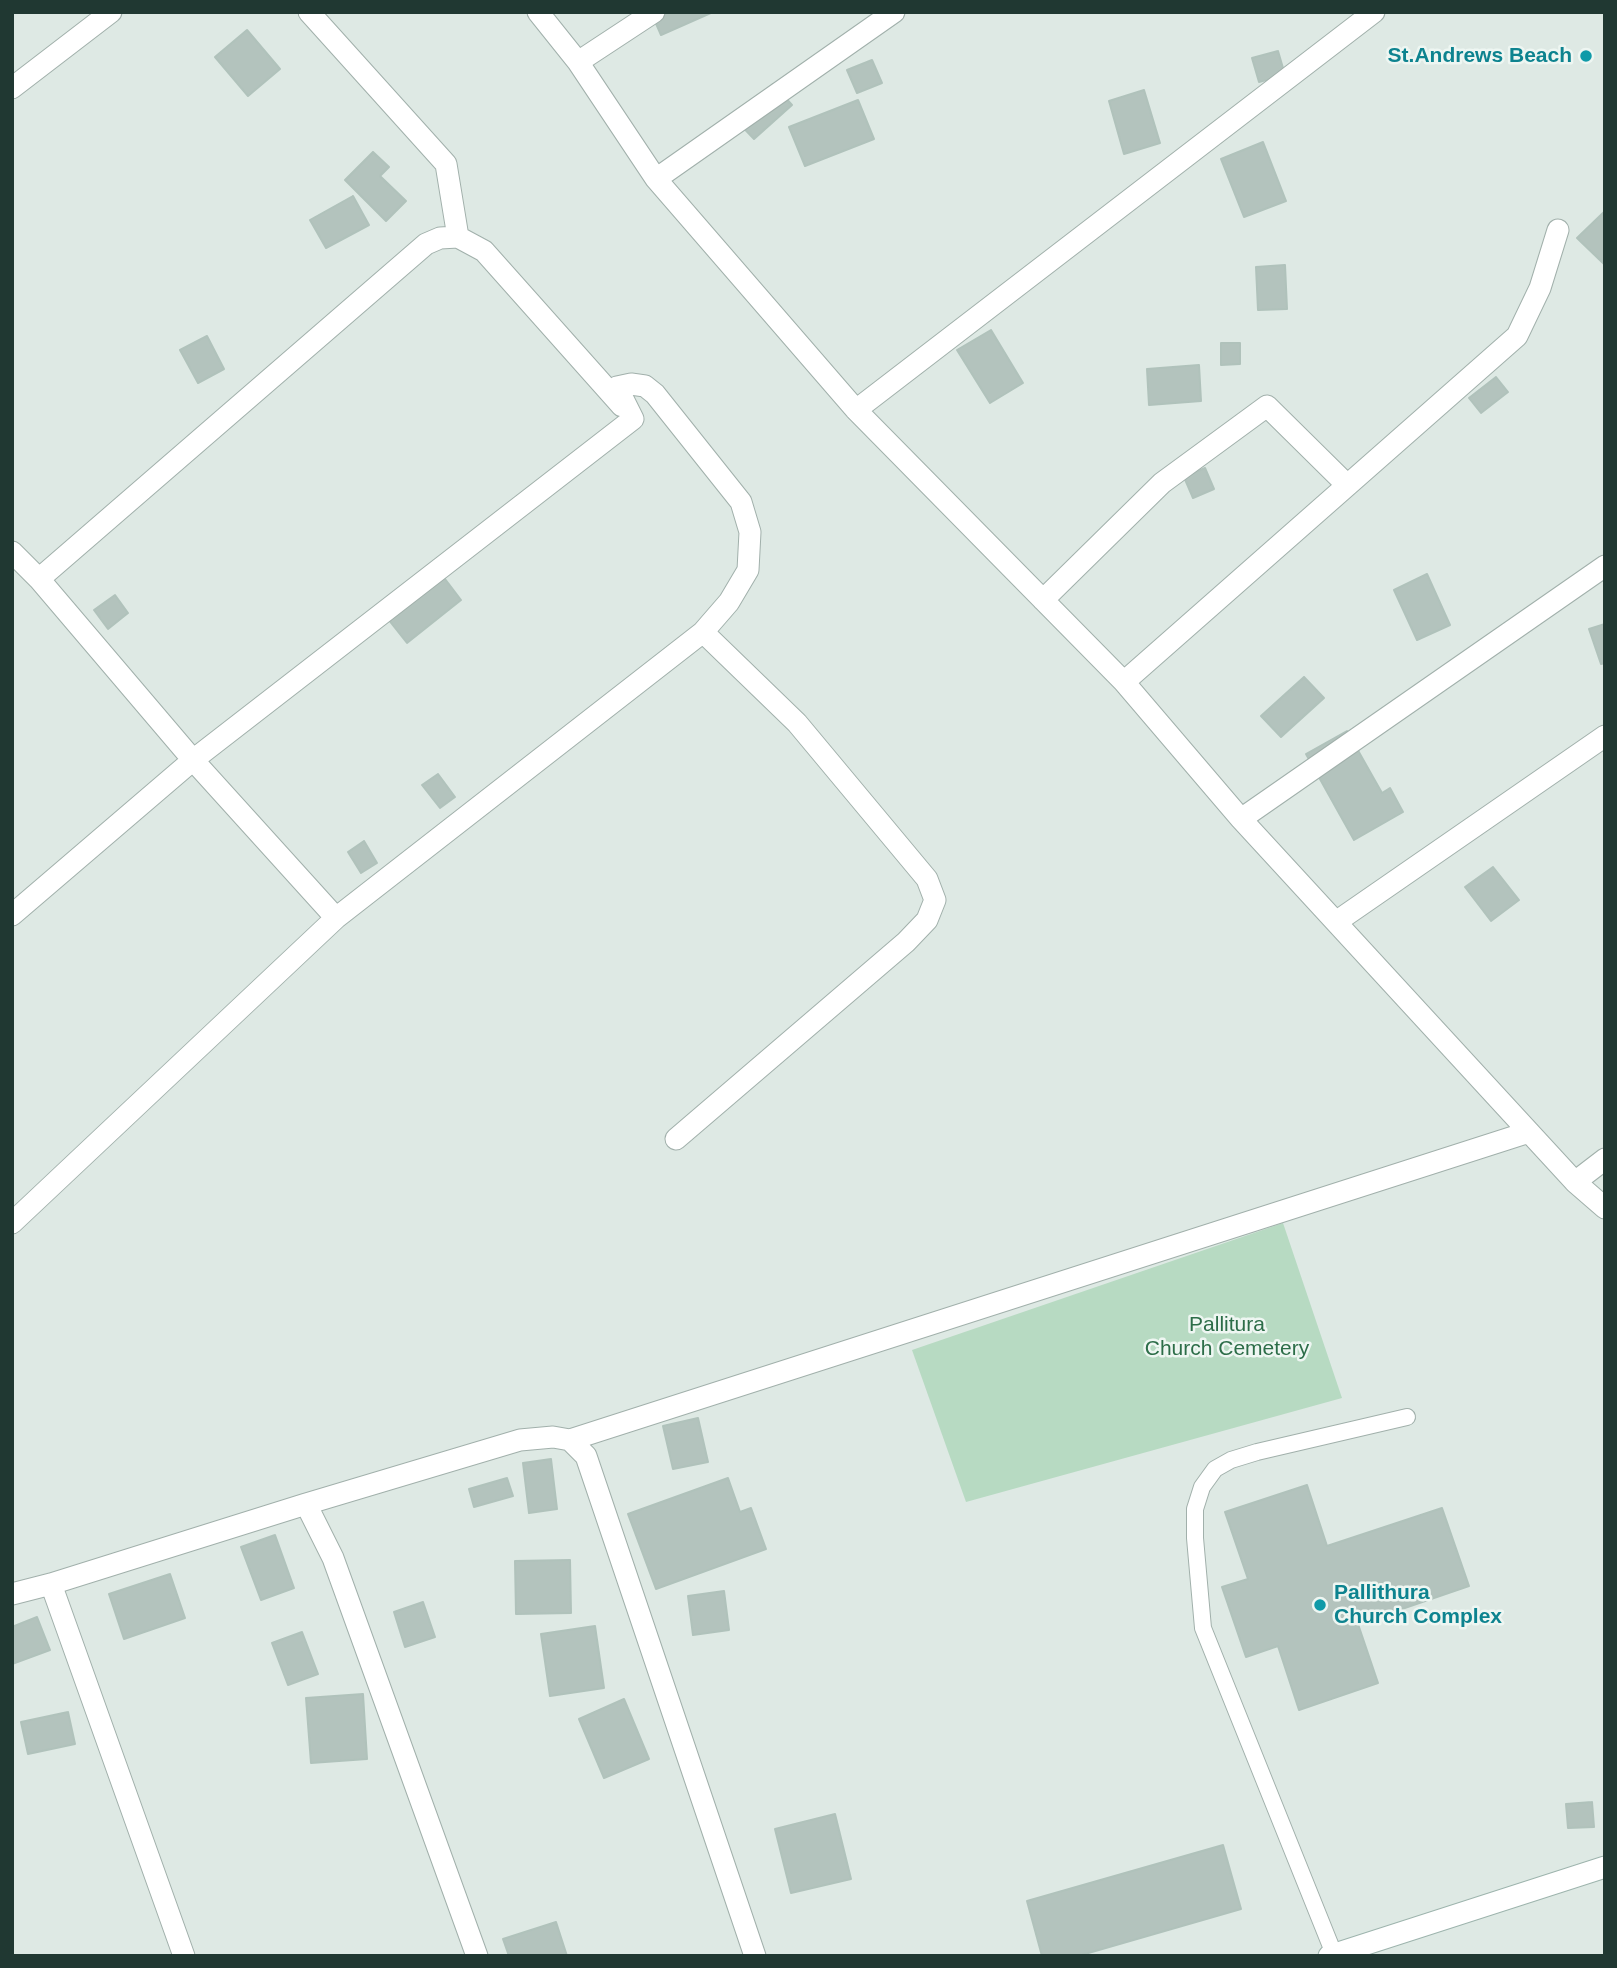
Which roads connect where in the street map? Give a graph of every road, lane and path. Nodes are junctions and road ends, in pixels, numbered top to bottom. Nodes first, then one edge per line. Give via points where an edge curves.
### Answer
1 (111, 12) edge
2 (309, 12) edge
3 (538, 12) edge
4 (654, 12) edge
5 (894, 12) edge
6 (1374, 12) edge
7 (578, 62) junction
8 (12, 88) edge
9 (656, 178) junction
10 (1558, 230) dead end
11 (458, 237) junction
12 (856, 410) junction
13 (633, 419) junction
14 (1347, 485) junction
15 (12, 552) edge
16 (1605, 565) edge
17 (39, 579) junction
18 (1043, 600) junction
19 (703, 632) junction
20 (1124, 682) junction
21 (1605, 736) edge
22 (193, 760) junction
23 (1241, 818) junction
24 (12, 915) edge
25 (336, 918) junction
26 (1336, 922) junction
27 (1528, 1132) junction
28 (676, 1139) dead end
29 (1605, 1158) edge
30 (1575, 1182) junction
31 (1605, 1208) edge
32 (12, 1223) edge
33 (1407, 1417) dead end
34 (570, 1440) junction
35 (306, 1504) junction
36 (51, 1584) junction
37 (12, 1594) edge
38 (1605, 1867) edge
39 (1333, 1955) edge
40 (184, 1956) edge
41 (477, 1956) edge
42 (755, 1956) edge

1 - 8 street
2 - 11 street via 446,164
3 - 7 street
4 - 7 street
5 - 9 street
6 - 12 street
7 - 9 street
9 - 12 street
10 - 14 street via 1541,288 1517,336
11 - 13 street via 484,251
11 - 17 street via 426,244
12 - 18 street
13 - 19 street via 617,387 645,386 655,394 741,502 750,532 748,570
13 - 22 street
14 - 18 street via 1267,405 1162,483
14 - 20 street
15 - 17 street
16 - 23 street
17 - 22 street
18 - 20 street
19 - 25 street
19 - 28 street via 797,723 927,879 935,900 927,920 906,942
20 - 23 street
21 - 26 street
22 - 24 street
22 - 25 street
23 - 26 street
25 - 32 street
26 - 27 street
27 - 30 street
27 - 34 street
29 - 30 street
30 - 31 street
33 - 39 lane via 1231,1460 1215,1469 1202,1487 1195,1509 1203,1628
34 - 35 street via 520,1440
34 - 42 street via 586,1456
35 - 36 street
35 - 41 street via 332,1558
36 - 37 street
36 - 40 street
38 - 39 street

